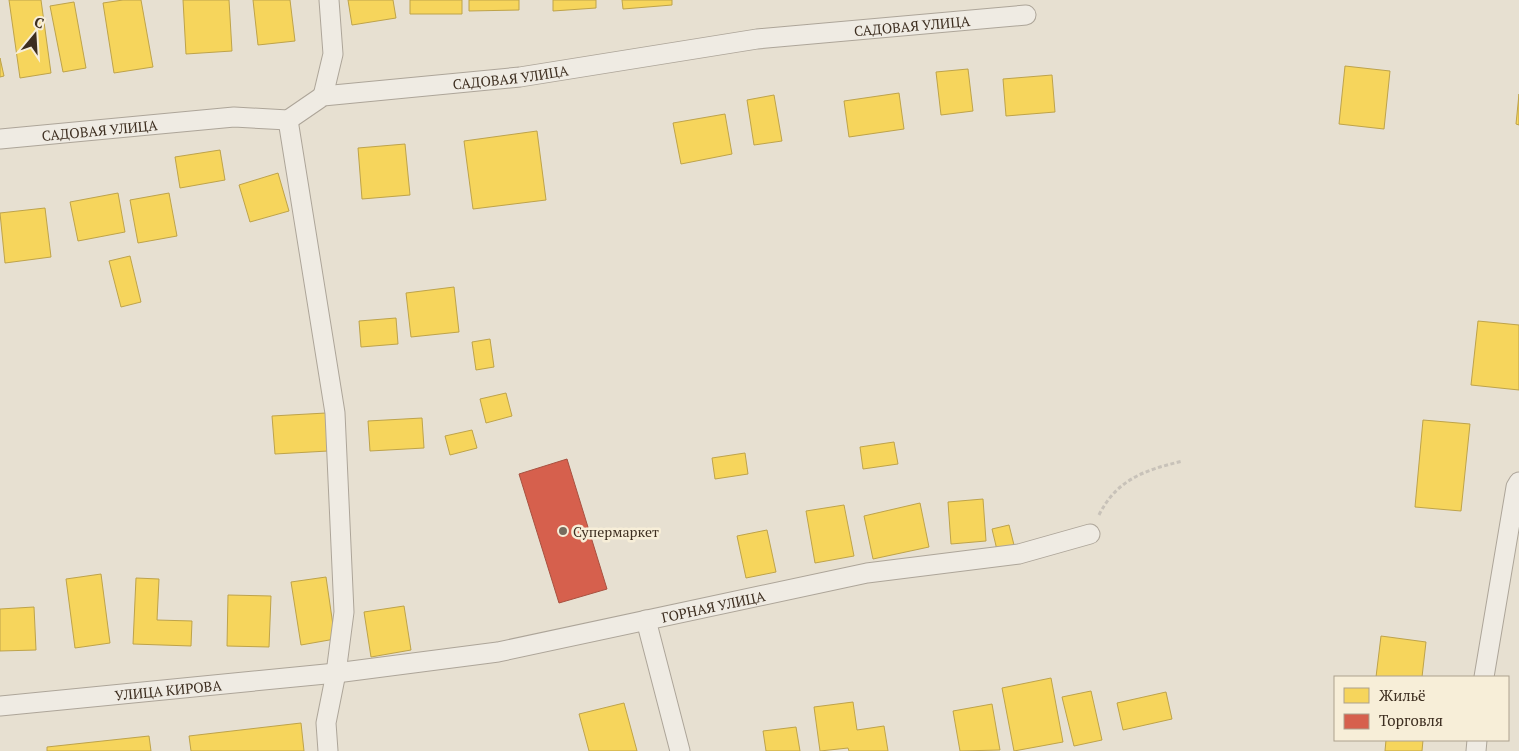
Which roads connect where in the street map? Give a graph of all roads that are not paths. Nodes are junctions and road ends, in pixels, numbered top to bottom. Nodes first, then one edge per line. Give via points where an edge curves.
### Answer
1 (329, 0) edge
2 (1026, 15) dead end
3 (323, 96) junction
4 (288, 120) junction
5 (0, 139) edge
6 (1519, 482) edge
7 (1090, 534) road end
8 (646, 620) junction
9 (336, 673) junction
10 (1484, 676) edge
11 (0, 706) edge
12 (328, 751) edge
13 (680, 751) edge

1 - 3 street via 334,54
2 - 3 street, САДОВАЯ УЛИЦА via 758,39 520,77
3 - 4 street, САДОВАЯ УЛИЦА
4 - 5 street, САДОВАЯ УЛИЦА via 234,117
4 - 9 street via 335,413 344,612
6 - 10 street
7 - 8 street, ГОРНАЯ УЛИЦА via 1019,554 867,572
8 - 9 street, ГОРНАЯ УЛИЦА via 498,652
8 - 13 street
9 - 11 street, УЛИЦА КИРОВА
9 - 12 street via 326,723

